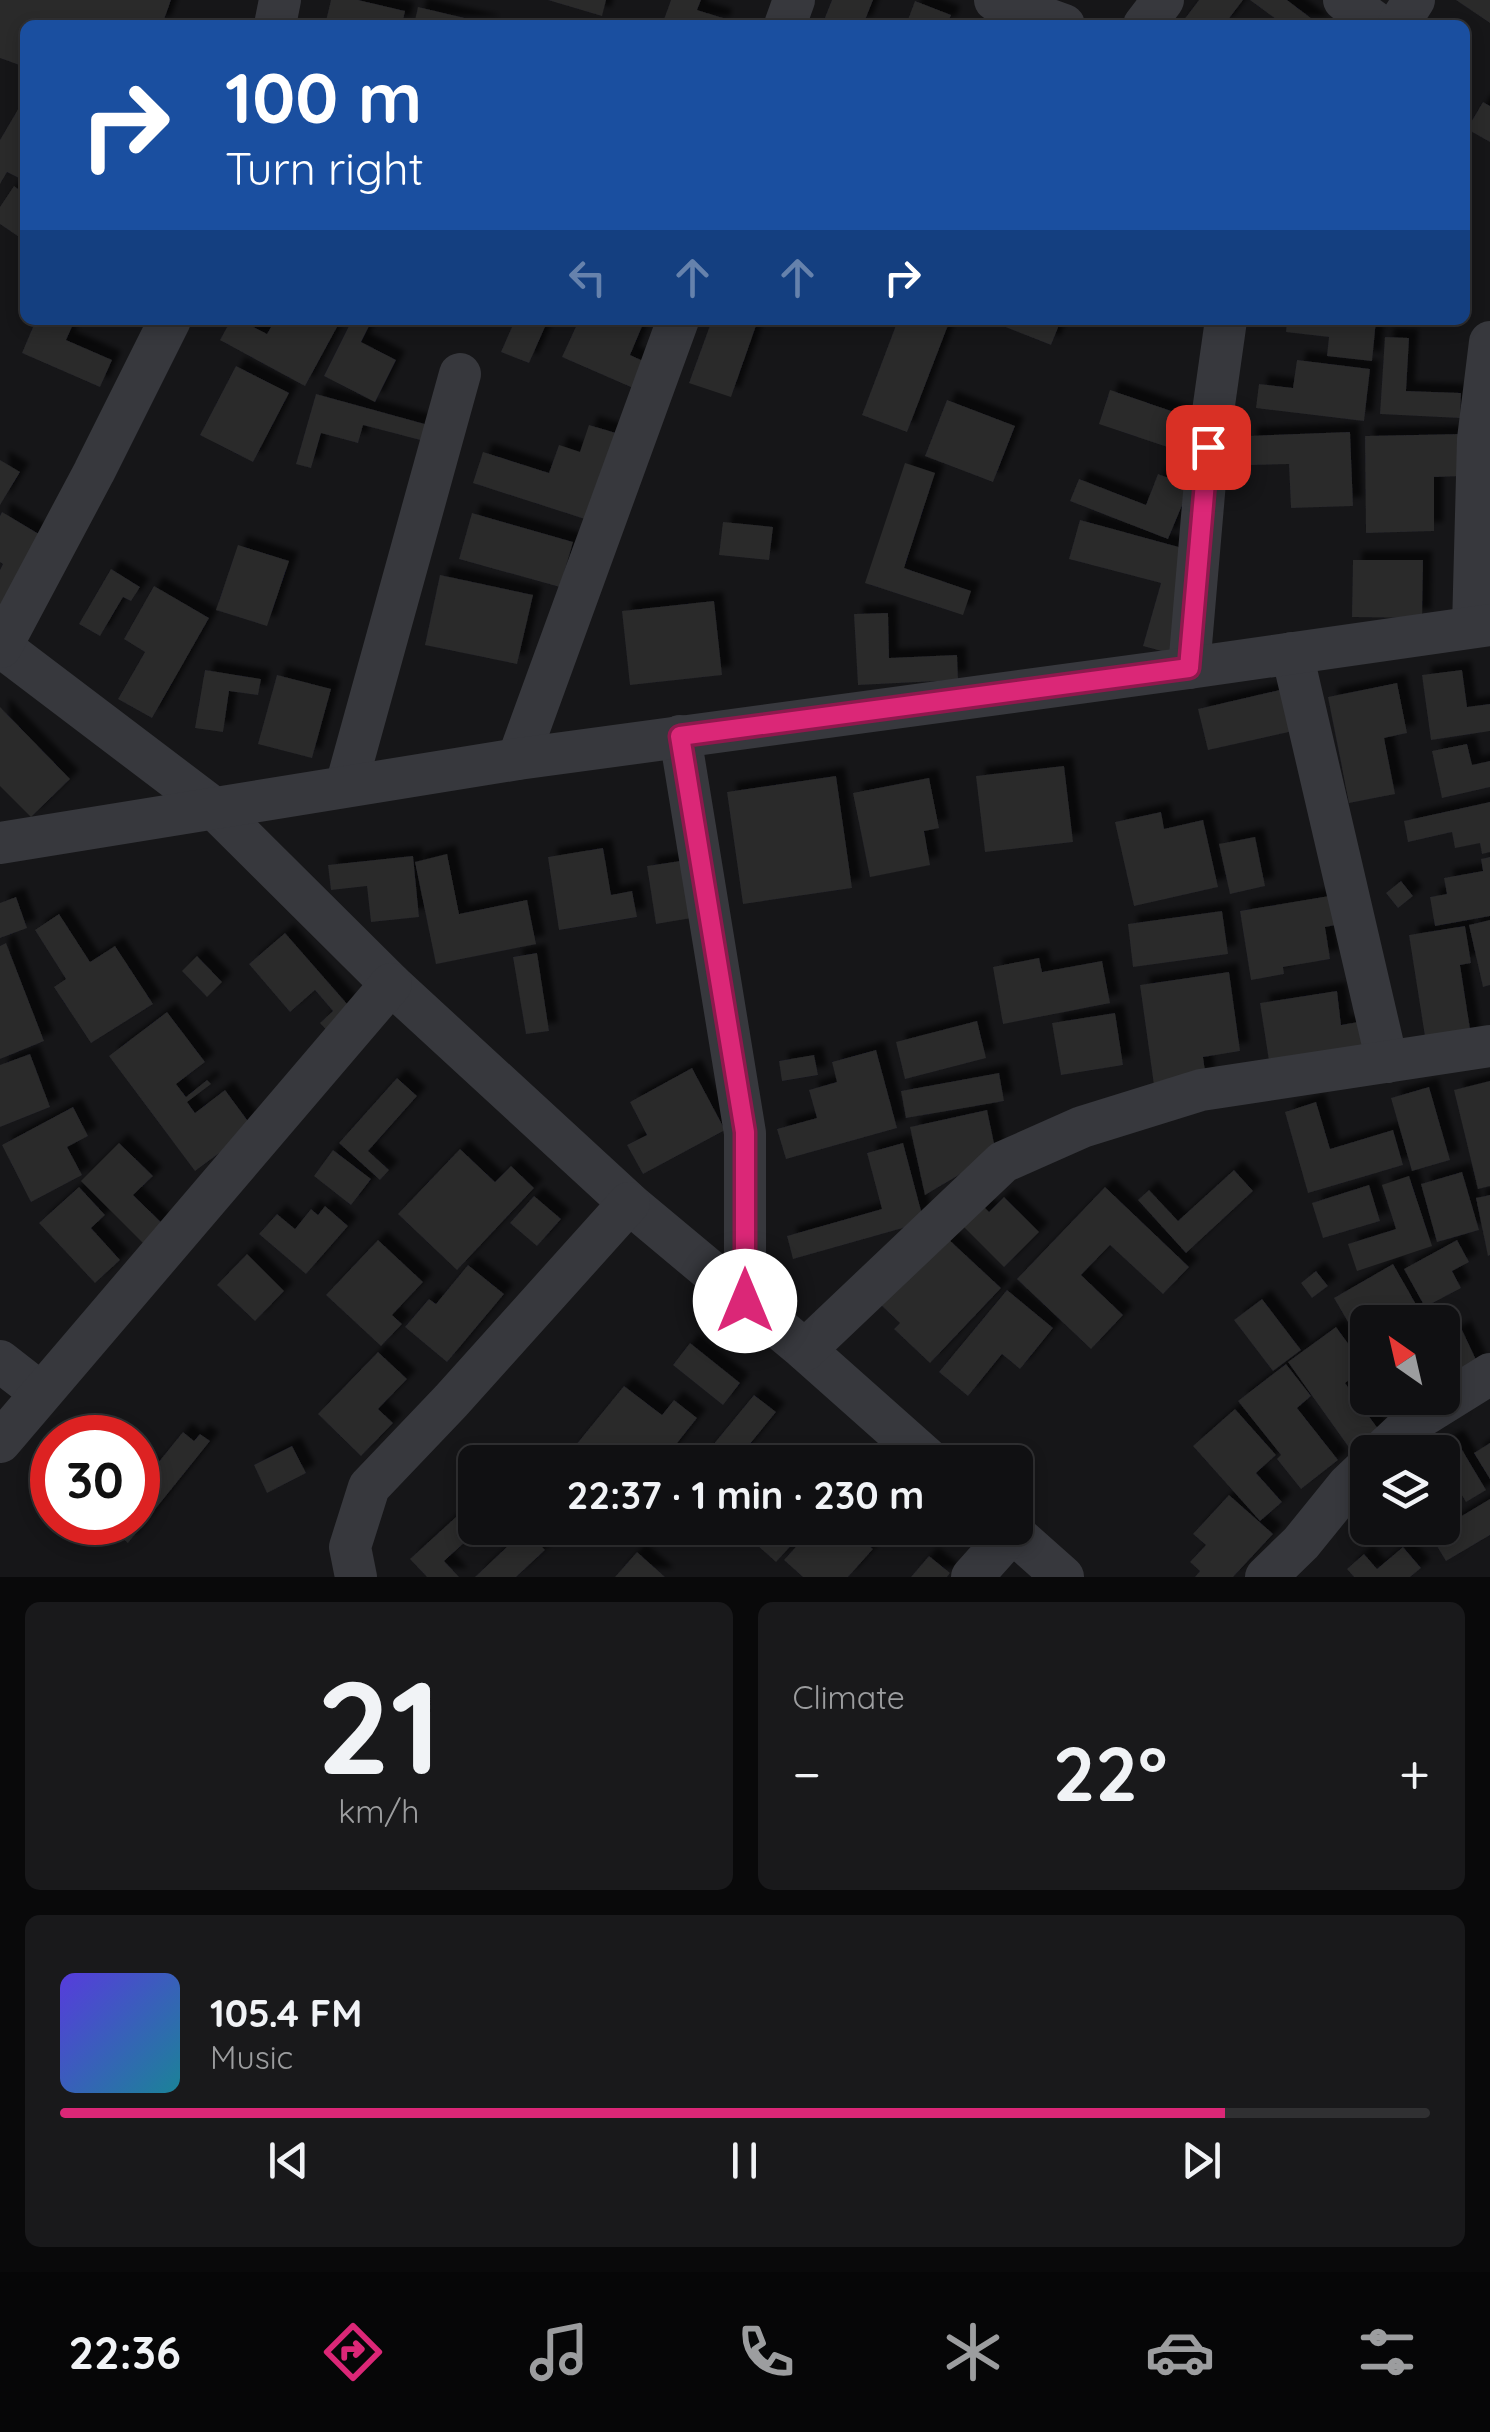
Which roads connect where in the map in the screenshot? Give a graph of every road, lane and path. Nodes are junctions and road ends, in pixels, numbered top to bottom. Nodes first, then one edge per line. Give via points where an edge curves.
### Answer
1 (996, 0) edge
2 (1163, 0) edge
3 (1344, 0) edge
4 (1050, 20) edge
5 (1148, 20) edge
6 (1372, 20) edge
7 (168, 325) edge
8 (676, 325) edge
9 (1225, 325) edge
10 (1490, 342) edge
11 (460, 374) dead end
12 (1482, 626) edge
13 (1, 647) edge
14 (1292, 654) junction
15 (1189, 668) junction
16 (680, 736) junction
17 (518, 759) junction
18 (346, 786) junction
19 (215, 809) junction
20 (0, 843) edge
21 (391, 984) junction
22 (1490, 1046) edge
23 (1387, 1062) junction
24 (630, 1203) junction
25 (745, 1301) junction
26 (805, 1350) junction
27 (0, 1361) edge
28 (1490, 1374) edge
29 (41, 1394) junction
30 (1400, 1435) edge
31 (0, 1442) edge
32 (912, 1445) edge
33 (1350, 1483) edge
34 (998, 1545) edge
35 (1027, 1545) edge
36 (356, 1577) edge
37 (972, 1577) edge
38 (1063, 1577) edge
39 (1266, 1577) edge

1 - 4 street
2 - 5 street
3 - 6 street
7 - 13 street
8 - 17 street
9 - 15 street
10 - 12 street via 1478,439
11 - 18 street
12 - 14 street
13 - 19 street
14 - 15 street
14 - 23 street
15 - 16 street
16 - 17 street
16 - 25 street via 745,1132
17 - 18 street
18 - 19 street
19 - 20 street
19 - 21 street
21 - 24 street
21 - 29 street
22 - 23 street
23 - 26 street via 1201,1090 1082,1127 1003,1162
24 - 25 street
24 - 36 street via 370,1487 350,1547
25 - 26 street
26 - 32 street
27 - 29 street
28 - 30 street
29 - 31 street
33 - 39 street
34 - 37 street
35 - 38 street

